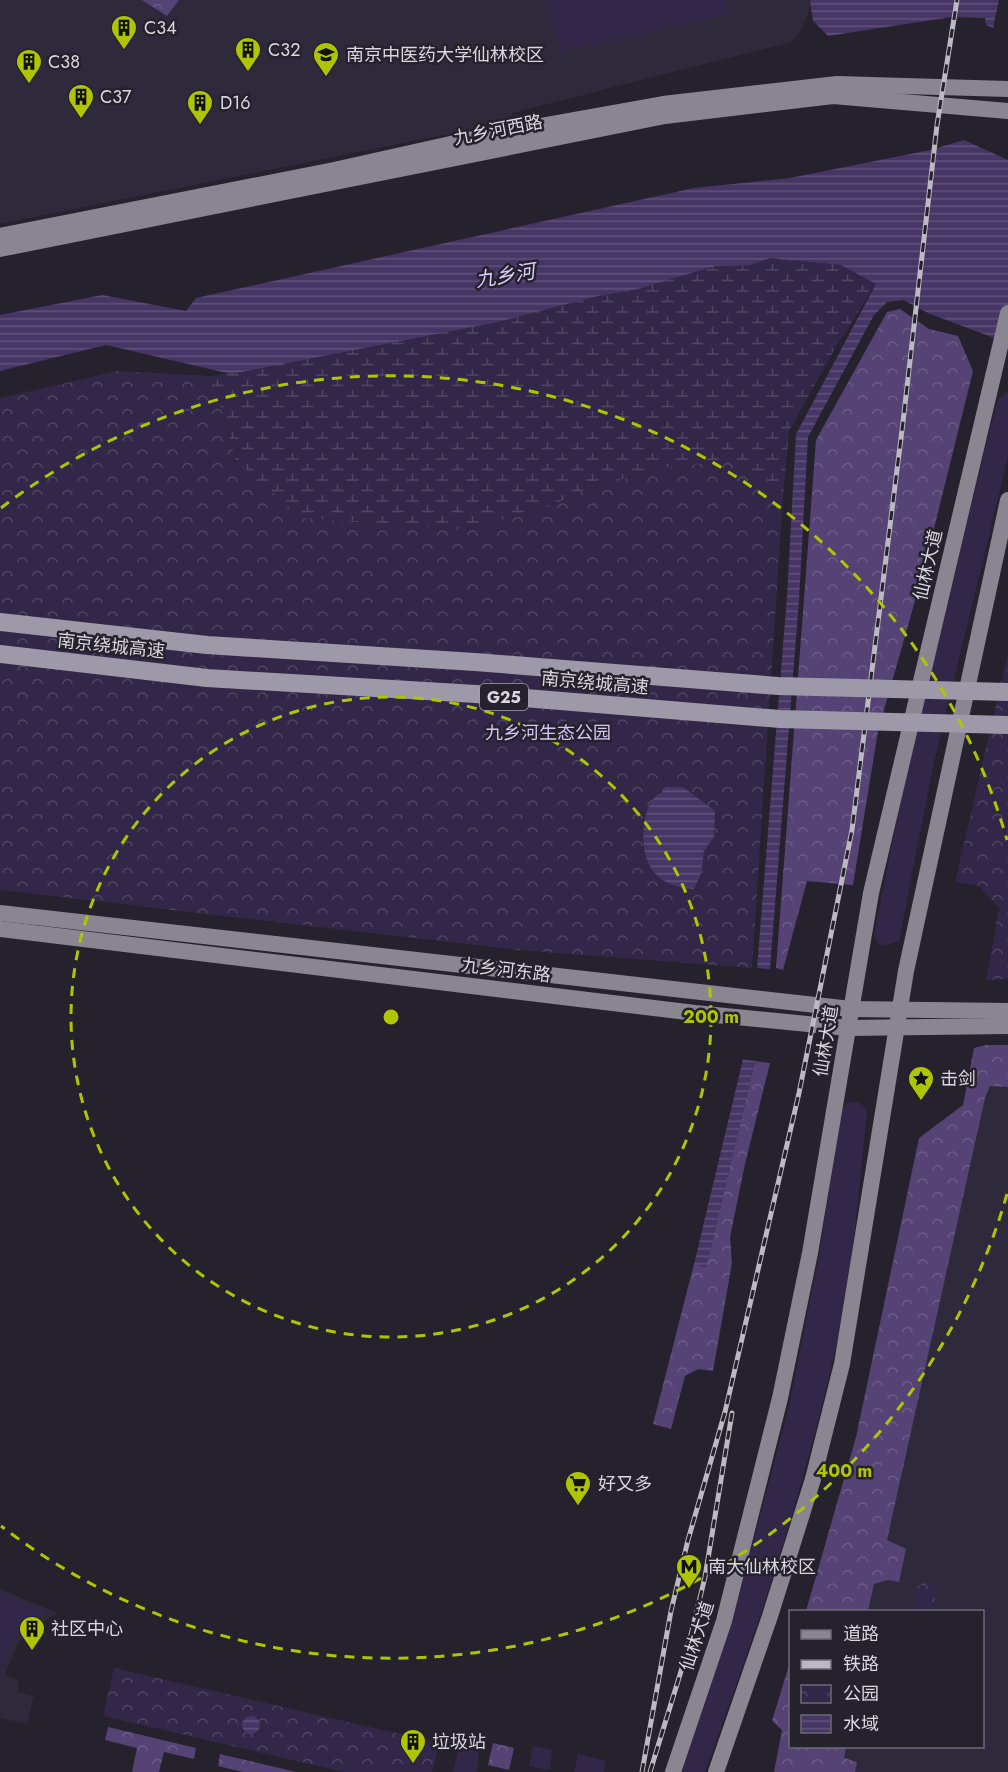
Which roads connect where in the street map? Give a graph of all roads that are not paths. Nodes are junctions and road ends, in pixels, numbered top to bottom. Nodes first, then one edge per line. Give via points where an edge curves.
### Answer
1 (1008, 88) edge
2 (1008, 111) edge
3 (0, 236) edge
4 (0, 249) edge
5 (1008, 313) edge
6 (1008, 500) edge
7 (0, 622) edge
8 (0, 654) edge
9 (1008, 692) edge
10 (1008, 724) edge
11 (0, 914) edge
12 (0, 928) edge
13 (851, 1009) junction
14 (899, 1011) junction
15 (1008, 1011) edge
16 (1008, 1026) edge
17 (848, 1028) junction
18 (896, 1029) junction
19 (673, 1772) edge
20 (716, 1772) edge

1 - 3 main road, 九乡河西路 via 837,84 663,104 491,135
2 - 4 main road, 九乡河西路 via 833,96 665,116
5 - 13 main road, 仙林大道 via 871,893
6 - 14 main road
7 - 9 highway, 南京绕城高速 / G25, bridge via 207,645 778,686
8 - 10 highway, 南京绕城高速 / G25, bridge via 207,678 476,694 780,719
11 - 13 main road, 九乡河东路
12 - 17 main road, 九乡河东路 via 695,1013
13 - 14 main road, 九乡河东路
13 - 17 main road, 仙林大道
14 - 15 main road, 九乡河东路
14 - 18 main road
16 - 18 main road, 九乡河东路
17 - 18 main road, 九乡河东路
17 - 19 main road, 仙林大道 via 810,1253 780,1398 724,1621
18 - 20 main road via 842,1364 813,1479 771,1616

